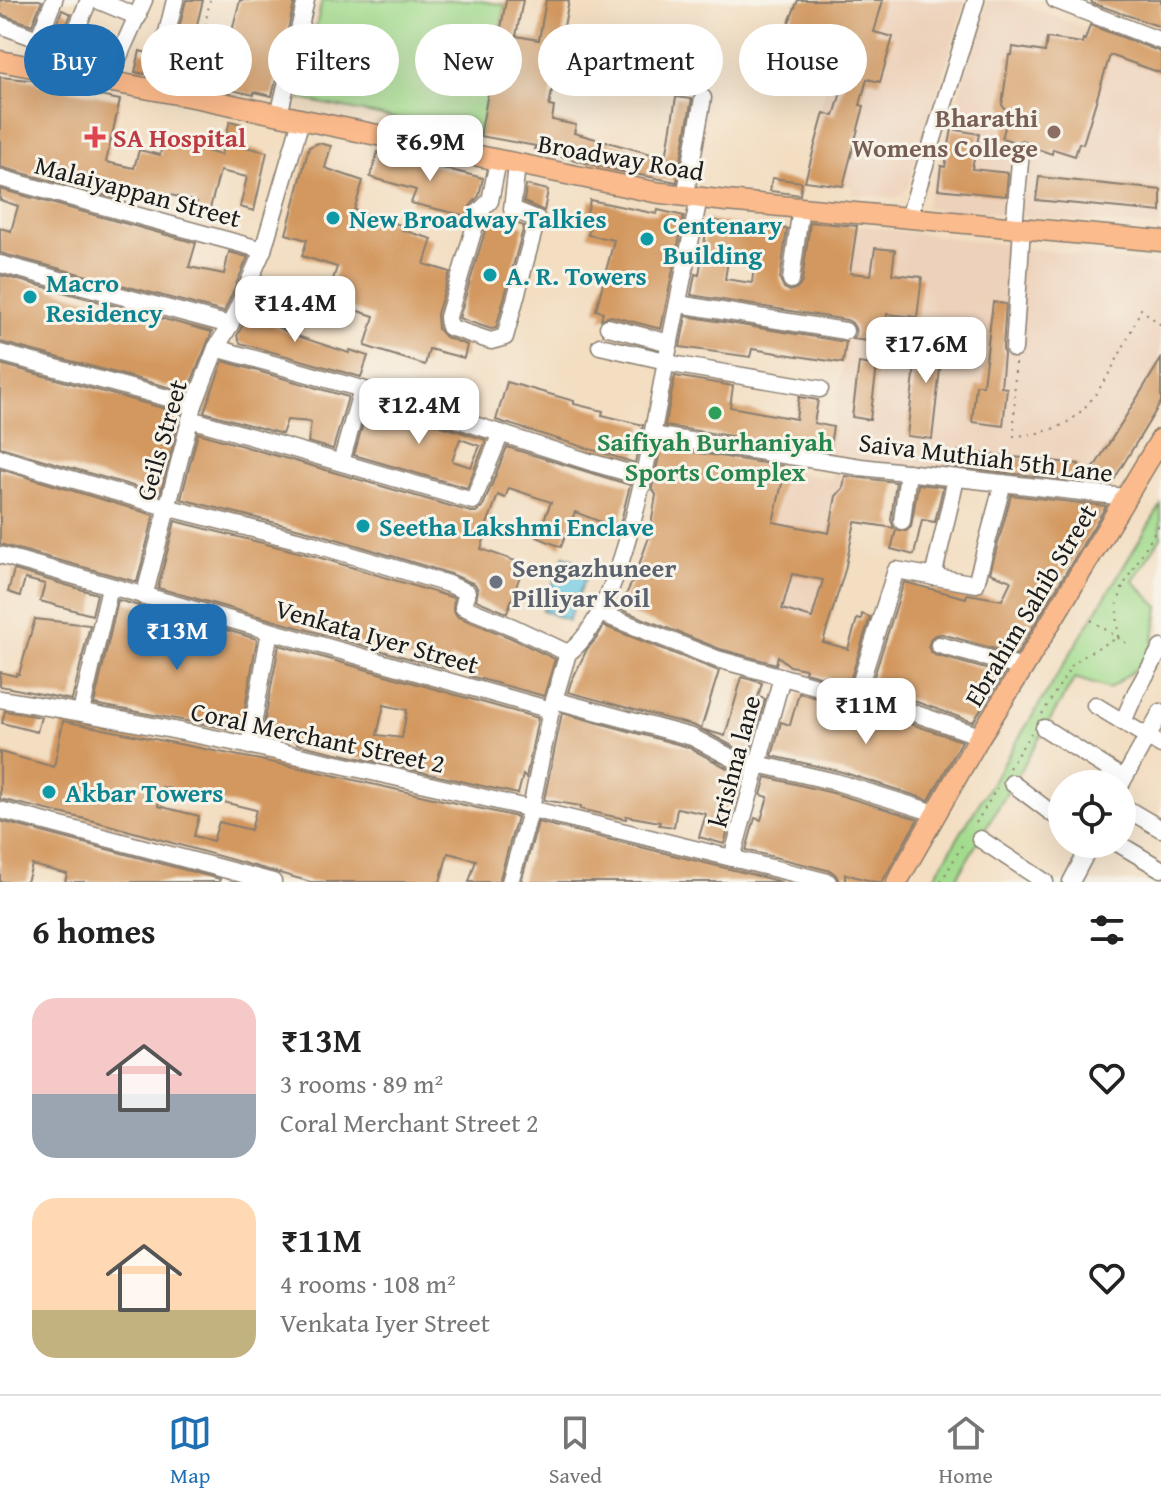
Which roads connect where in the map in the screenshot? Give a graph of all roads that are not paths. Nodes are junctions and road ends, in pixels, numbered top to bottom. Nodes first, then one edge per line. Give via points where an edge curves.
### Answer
1 (54, 0) edge
2 (89, 0) edge
3 (97, 0) edge
4 (144, 0) edge
5 (175, 0) edge
6 (306, 0) edge
7 (976, 0) edge
8 (1055, 0) edge
9 (138, 17) junction
10 (44, 24) edge
11 (79, 24) edge
12 (169, 24) edge
13 (0, 25) edge
14 (24, 34) edge
15 (1161, 40) edge
16 (125, 45) edge
17 (0, 61) edge
18 (24, 62) edge
19 (185, 96) edge
20 (703, 98) dead end
21 (279, 115) junction
22 (301, 120) junction
23 (1021, 151) dead end
24 (508, 163) junction
25 (0, 178) edge
26 (692, 198) junction
27 (801, 207) junction
28 (909, 217) junction
29 (1018, 228) junction
30 (1156, 242) edge
31 (263, 250) junction
32 (0, 264) edge
33 (791, 280) dead end
34 (679, 304) junction
35 (230, 325) junction
36 (608, 327) dead end
37 (845, 331) dead end
38 (670, 343) junction
39 (600, 346) dead end
40 (216, 348) junction
41 (1014, 349) road end
42 (0, 353) edge
43 (666, 362) junction
44 (362, 389) junction
45 (820, 389) dead end
46 (192, 412) junction
47 (501, 433) junction
48 (652, 435) junction
49 (1161, 439) edge
50 (0, 458) edge
51 (1161, 461) edge
52 (341, 462) junction
53 (908, 472) junction
54 (643, 477) junction
55 (956, 479) junction
56 (1003, 483) junction
57 (1125, 497) junction
58 (166, 507) junction
59 (902, 521) dead end
60 (0, 555) edge
61 (933, 577) junction
62 (110, 587) junction
63 (144, 597) junction
64 (600, 613) junction
65 (270, 631) junction
66 (939, 645) dead end
67 (1161, 648) edge
68 (568, 653) junction
69 (1023, 668) junction
70 (782, 677) junction
71 (856, 697) junction
72 (0, 699) edge
73 (552, 705) junction
74 (1095, 705) dead end
75 (81, 712) junction
76 (1161, 712) edge
77 (1123, 722) junction
78 (1044, 728) dead end
79 (980, 736) junction
80 (1154, 740) edge
81 (249, 746) junction
82 (757, 764) junction
83 (1106, 770) edge
84 (1131, 770) edge
85 (1005, 782) road end
86 (531, 808) junction
87 (0, 810) edge
88 (1048, 811) edge
89 (1136, 812) edge
90 (935, 813) junction
91 (1159, 823) edge
92 (980, 839) dead end
93 (1136, 854) edge
94 (732, 858) junction
95 (1084, 858) edge
96 (1161, 869) edge
97 (273, 882) edge
98 (510, 882) edge
99 (828, 882) edge
100 (897, 882) edge
101 (909, 882) edge
102 (1045, 882) edge
103 (1072, 882) edge

1 - 10 street
2 - 11 street
3 - 9 street
4 - 9 street
5 - 12 street
6 - 21 street
7 - 28 street
8 - 15 street
9 - 16 street
13 - 14 street
17 - 18 main road, Broadway Road
19 - 21 main road, Broadway Road
20 - 26 street
21 - 22 main road, Broadway Road
22 - 24 main road, Broadway Road
22 - 31 street, Geils Street
23 - 29 street
24 - 24 street via 479,212 448,317 449,327 491,341 505,337 537,219 512,209
24 - 26 main road, Broadway Road
25 - 31 street, Malaiyappan Street
26 - 27 main road, Broadway Road
26 - 34 street
27 - 28 main road, Broadway Road
27 - 33 street
28 - 29 main road, Broadway Road
29 - 30 main road, Broadway Road
29 - 41 street
31 - 35 street, Geils Street
32 - 35 street
34 - 37 street
34 - 38 street
35 - 40 street, Geils Street
36 - 38 street
38 - 43 street
39 - 43 street
40 - 44 street
40 - 46 street, Geils Street
42 - 46 street
43 - 45 street
43 - 48 street
44 - 47 street
44 - 52 street
46 - 52 street
46 - 58 street, Geils Street
47 - 52 street via 473,501
47 - 54 street
48 - 53 street, Saiva Muthiah 5th Lane
48 - 54 street
49 - 57 main road, Ebrahim Sahib Street
50 - 58 street
51 - 101 main road, Ebrahim Sahib Street
53 - 55 street, Saiva Muthiah 5th Lane
53 - 59 street
54 - 64 street via 628,542
55 - 56 street, Saiva Muthiah 5th Lane
55 - 61 street
56 - 57 street, Saiva Muthiah 5th Lane
56 - 61 street via 976,584
57 - 69 main road, Ebrahim Sahib Street
58 - 63 street, Geils Street
58 - 68 street via 448,584 467,592 463,607
60 - 62 street, Venkata Iyer Street
61 - 71 street via 896,570
62 - 63 street, Venkata Iyer Street
62 - 75 street
63 - 65 street, Venkata Iyer Street
64 - 68 street
64 - 70 street via 717,659
65 - 73 street, Venkata Iyer Street
65 - 81 street
66 - 69 street
67 - 77 street
68 - 73 street
69 - 79 main road, Ebrahim Sahib Street
70 - 71 street
70 - 82 street, krishna lane
71 - 79 street
72 - 75 street, Coral Merchant Street 2
73 - 82 street, Venkata Iyer Street via 692,737 732,758
73 - 86 street
74 - 77 street
75 - 81 street, Coral Merchant Street 2
76 - 80 street
77 - 80 street
78 - 83 street
79 - 90 main road, Ebrahim Sahib Street
80 - 84 street
81 - 86 street, Coral Merchant Street 2
82 - 90 street, Venkata Iyer Street
82 - 94 street, krishna lane
85 - 88 street
86 - 94 street, Coral Merchant Street 2
86 - 98 street
87 - 97 street
89 - 91 street
90 - 100 main road, Ebrahim Sahib Street
92 - 102 street
93 - 96 street
94 - 99 street, Coral Merchant Street 2
95 - 103 street

